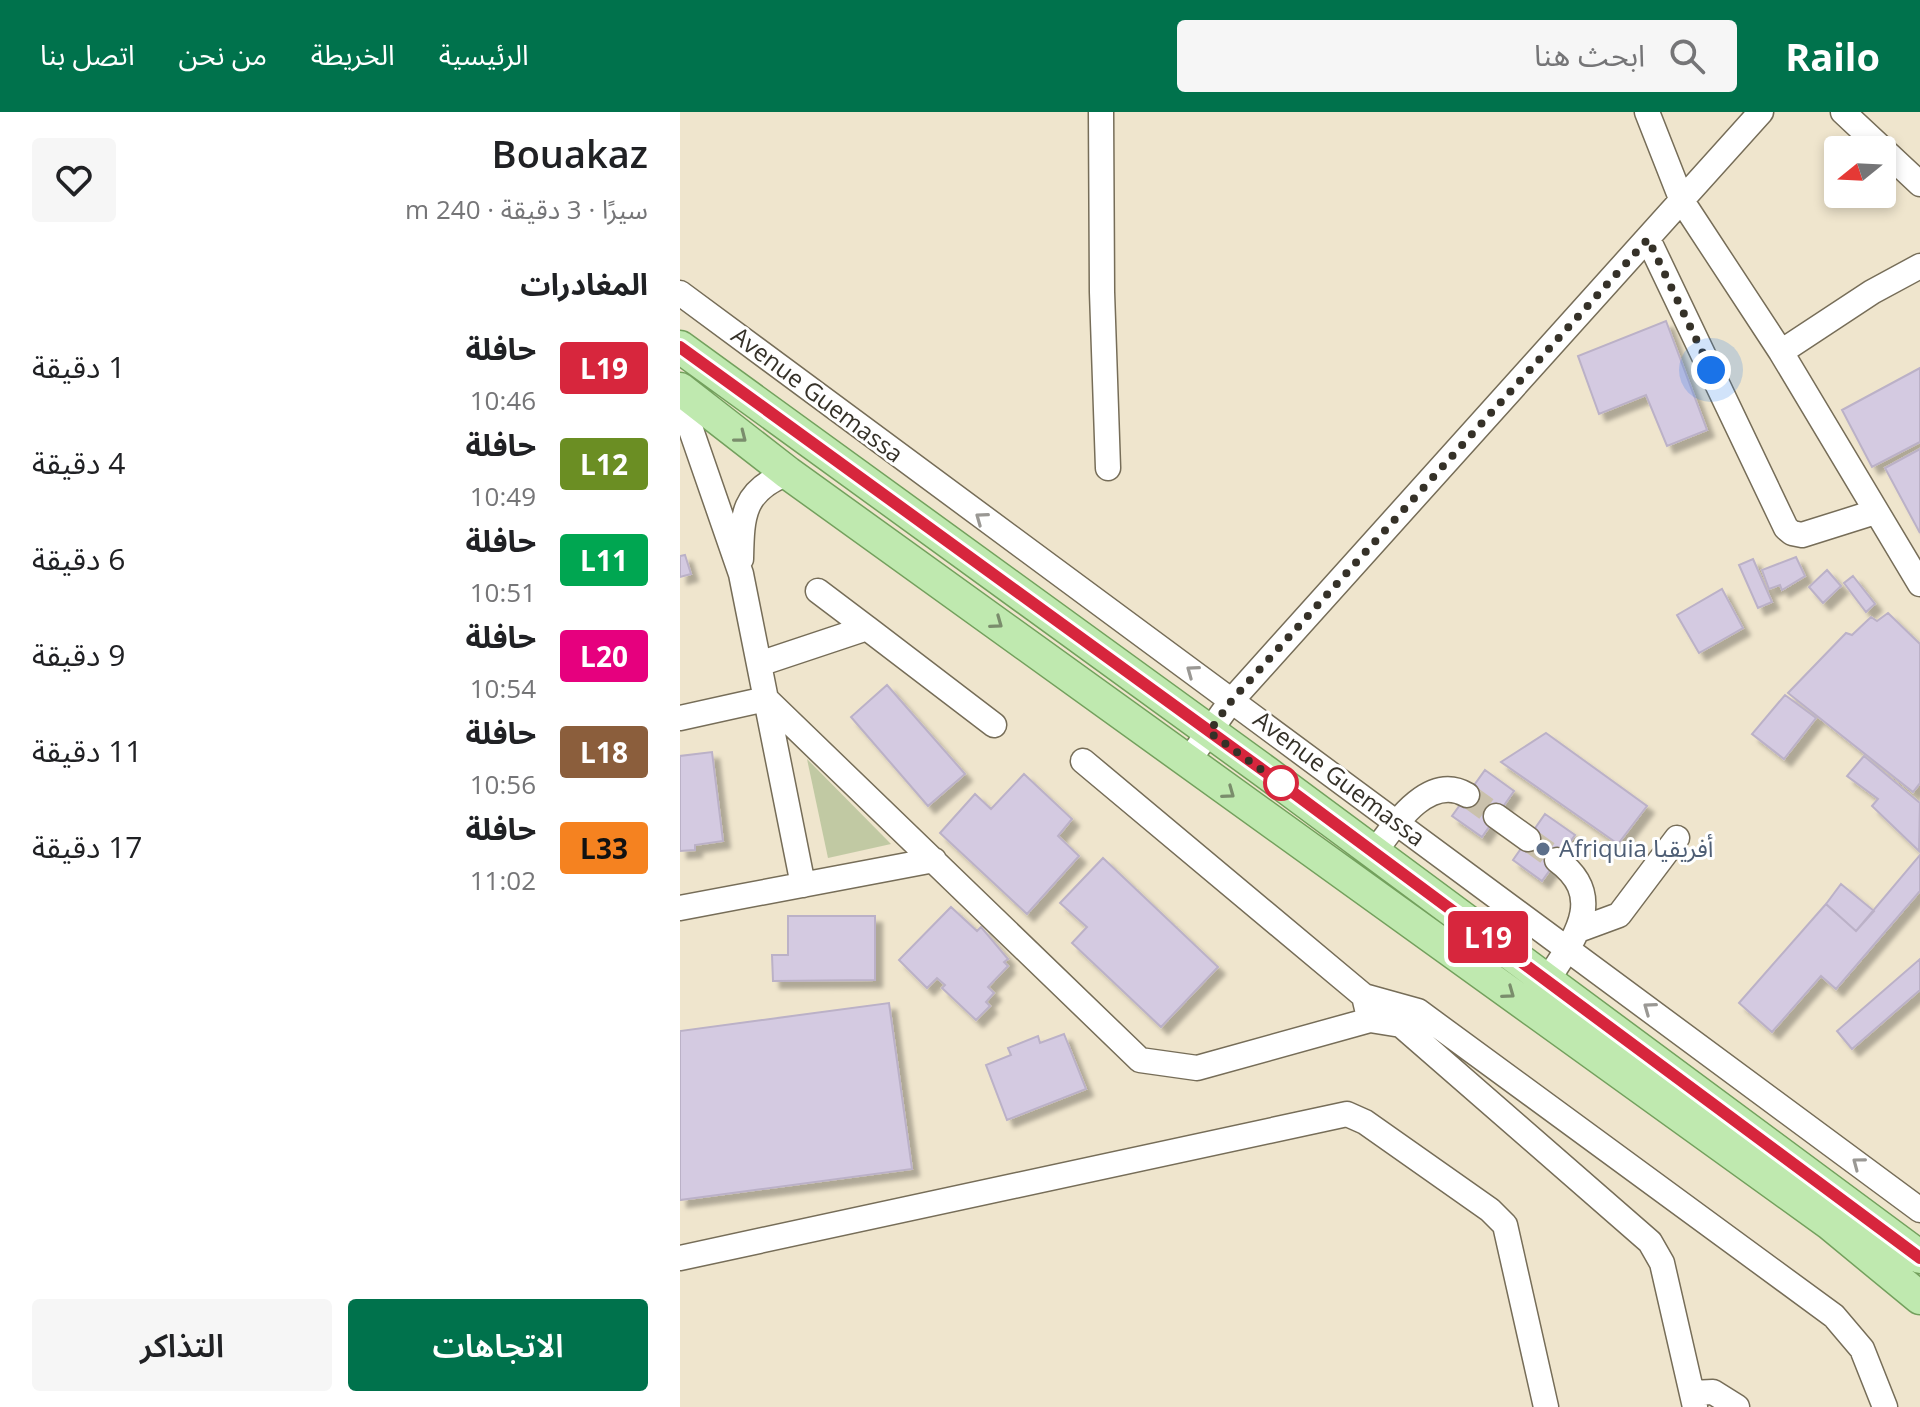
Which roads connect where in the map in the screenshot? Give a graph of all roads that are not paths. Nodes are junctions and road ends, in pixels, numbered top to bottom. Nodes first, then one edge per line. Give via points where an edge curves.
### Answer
1 (1101, 112) edge
2 (1647, 112) edge
3 (1761, 112) edge
4 (1843, 112) edge
5 (1920, 184) edge
6 (1682, 201) junction
7 (1648, 239) junction
8 (1920, 266) edge
9 (680, 293) edge
10 (680, 347) edge
11 (1781, 352) junction
12 (680, 389) edge
13 (680, 398) edge
14 (1108, 468) dead end
15 (788, 473) junction
16 (1875, 512) junction
17 (741, 574) junction
18 (1918, 576) edge
19 (818, 591) dead end
20 (867, 628) junction
21 (759, 664) junction
22 (766, 699) junction
23 (1232, 700) junction
24 (680, 718) edge
25 (994, 725) dead end
26 (1209, 732) junction
27 (1083, 761) dead end
28 (1188, 761) junction
29 (1467, 795) tunnel mouth
30 (1496, 816) tunnel mouth
31 (1397, 823) junction
32 (1677, 838) dead end
33 (1528, 839) tunnel mouth
34 (1374, 853) junction
35 (934, 860) junction
36 (1557, 860) tunnel mouth
37 (803, 885) junction
38 (680, 908) edge
39 (1574, 939) junction
40 (1547, 981) junction
41 (1367, 1008) junction
42 (1920, 1210) edge
43 (1920, 1257) edge
44 (680, 1258) edge
45 (1920, 1298) edge
46 (1693, 1400) edge
47 (1546, 1407) edge
48 (1737, 1407) edge
49 (1885, 1407) edge

1 - 14 street
2 - 6 street
3 - 6 street
4 - 5 street
6 - 7 street
6 - 11 street
7 - 16 street via 1786,528 1802,535
7 - 23 street
8 - 11 street
23 -> 9 street, Avenue Guemassa
10 - 26 main road, Avenue Guemassa
11 - 16 street
12 -> 15 main road
13 - 17 street
15 - 17 street via 772,479 748,503 742,518
15 -> 28 main road
16 - 18 street
17 - 21 street
19 - 20 street
20 - 21 street
20 - 25 street
21 - 22 street
22 - 24 street
22 - 35 street
22 - 37 street
23 - 26 street
23 - 31 street, Avenue Guemassa
26 - 28 street
26 - 34 main road, Avenue Guemassa
27 - 41 street
28 -> 45 main road via 1829,1223
29 - 31 street via 1452,790 1436,793 1411,807
30 - 33 street
31 - 34 street
31 - 39 street, Avenue Guemassa
32 - 39 street via 1619,915
34 - 40 main road, Avenue Guemassa
35 - 37 street
35 - 41 street via 1140,1060 1197,1068
36 - 39 street via 1578,885 1584,913
37 - 38 street
39 - 40 street
42 -> 39 street, Avenue Guemassa
40 - 43 main road, Avenue Guemassa
41 - 46 street via 1410,1032 1650,1242 1662,1263
41 - 49 street via 1418,1011 1834,1316 1862,1349
44 - 47 street via 1347,1114 1465,1192 1505,1225
46 - 48 street via 1713,1392

